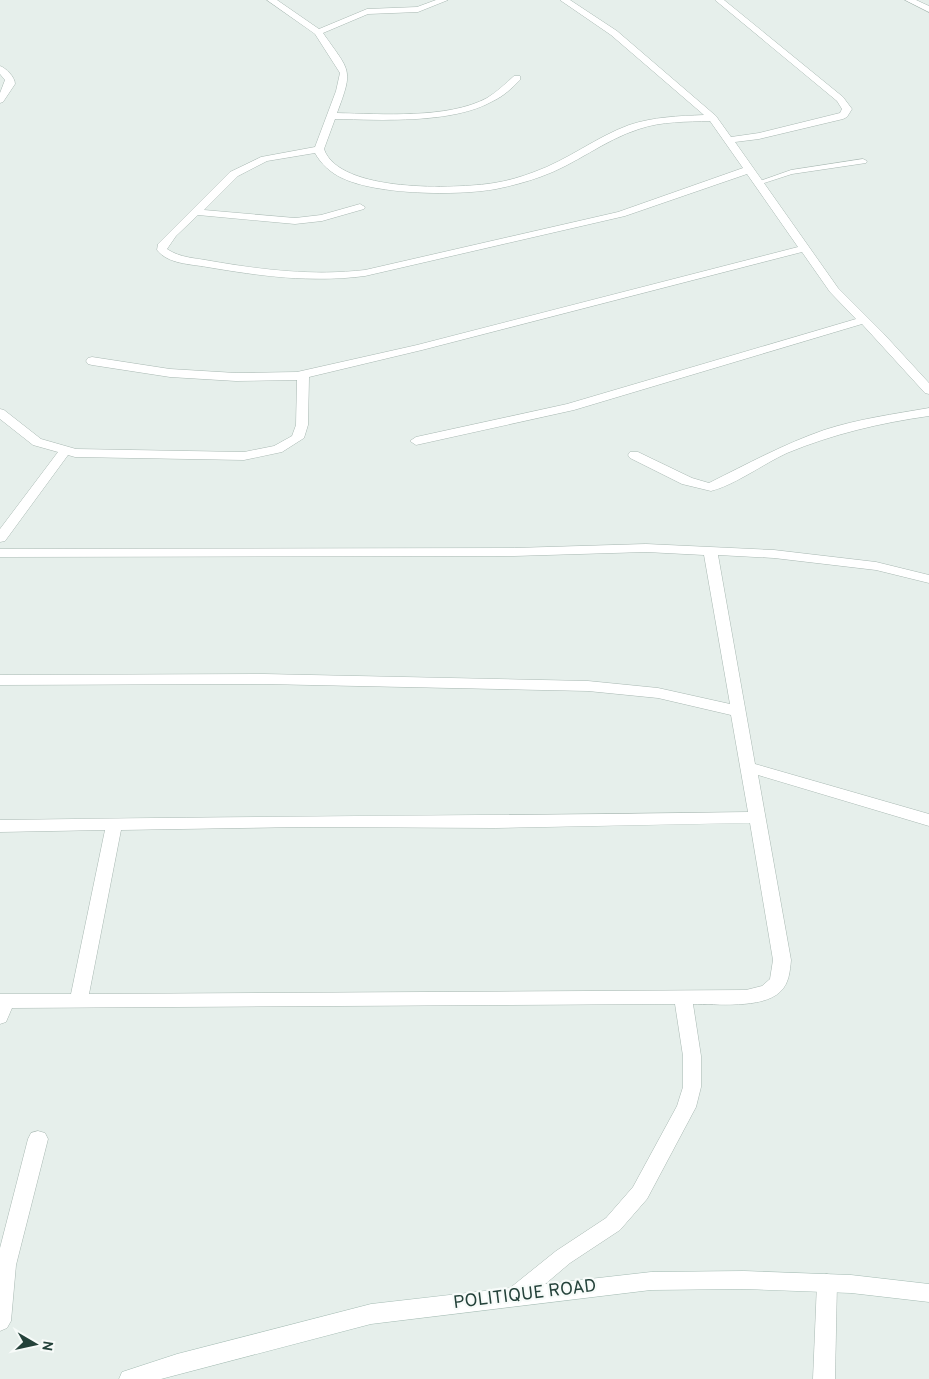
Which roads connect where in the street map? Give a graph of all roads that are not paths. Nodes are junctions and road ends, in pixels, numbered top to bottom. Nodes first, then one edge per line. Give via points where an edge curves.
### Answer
1 (271, 0) edge
2 (444, 0) edge
3 (564, 0) edge
4 (719, 0) edge
5 (910, 0) edge
6 (929, 9) edge
7 (318, 32) junction
8 (0, 70) edge
9 (517, 78) dead end
10 (0, 100) edge
11 (330, 116) junction
12 (713, 118) junction
13 (729, 140) junction
14 (319, 149) junction
15 (862, 161) dead end
16 (748, 170) junction
17 (758, 183) junction
18 (360, 207) dead end
19 (196, 212) junction
20 (805, 248) junction
21 (864, 320) junction
22 (92, 361) dead end
23 (303, 375) junction
24 (929, 390) edge
25 (929, 412) edge
26 (0, 413) edge
27 (416, 441) dead end
28 (65, 451) junction
29 (634, 456) dead end
30 (0, 538) edge
31 (710, 550) junction
32 (0, 553) edge
33 (929, 579) edge
34 (0, 680) edge
35 (738, 711) junction
36 (747, 767) junction
37 (756, 816) junction
38 (929, 820) edge
39 (114, 825) junction
40 (0, 826) edge
41 (683, 998) junction
42 (79, 1001) junction
43 (2, 1007) edge
44 (38, 1139) dead end
45 (827, 1283) junction
46 (929, 1293) edge
47 (517, 1295) junction
48 (0, 1322) edge
49 (130, 1379) edge
50 (824, 1379) edge

1 - 7 street
2 - 7 street via 418,9 367,12
3 - 12 street via 614,33
4 - 13 street via 840,99 847,109 844,115 835,119
5 - 6 street
7 - 11 street via 344,73
8 - 10 street via 10,80
9 - 11 street via 490,99 461,112
11 - 14 street
12 - 13 street
12 - 14 street via 634,127 560,166 515,181 476,188 360,181 328,163
13 - 16 street
14 - 19 street via 255,162 229,178
15 - 17 lane via 791,172
16 - 17 street
16 - 19 street via 621,214 340,277 248,272 166,254 162,250 165,241
17 - 20 street
18 - 19 street via 322,218 295,221
20 - 21 street via 834,290
20 - 23 street
21 - 24 street
21 - 27 street via 570,407
22 - 23 street via 180,373 262,377
23 - 28 street via 302,425 298,438 278,449 261,454 223,457
25 - 29 street via 877,420 829,433 782,451 711,487 687,481
26 - 28 street via 37,442
28 - 30 street
31 - 32 street
31 - 33 street via 832,560 876,566
31 - 35 street
34 - 35 street via 264,679 588,686 658,693
35 - 36 street
36 - 37 street
36 - 38 street
37 - 39 street
37 - 41 street via 782,960 779,982 761,995
39 - 40 street
39 - 42 street
41 - 42 street
41 - 47 street via 692,1056 692,1088 686,1107 640,1193 613,1224 563,1257
42 - 43 street
44 - 48 street via 6,1265
45 - 46 street, POLITIQUE ROAD
45 - 47 street, POLITIQUE ROAD via 744,1280 651,1282
45 - 50 street
47 - 49 street, POLITIQUE ROAD via 371,1314

